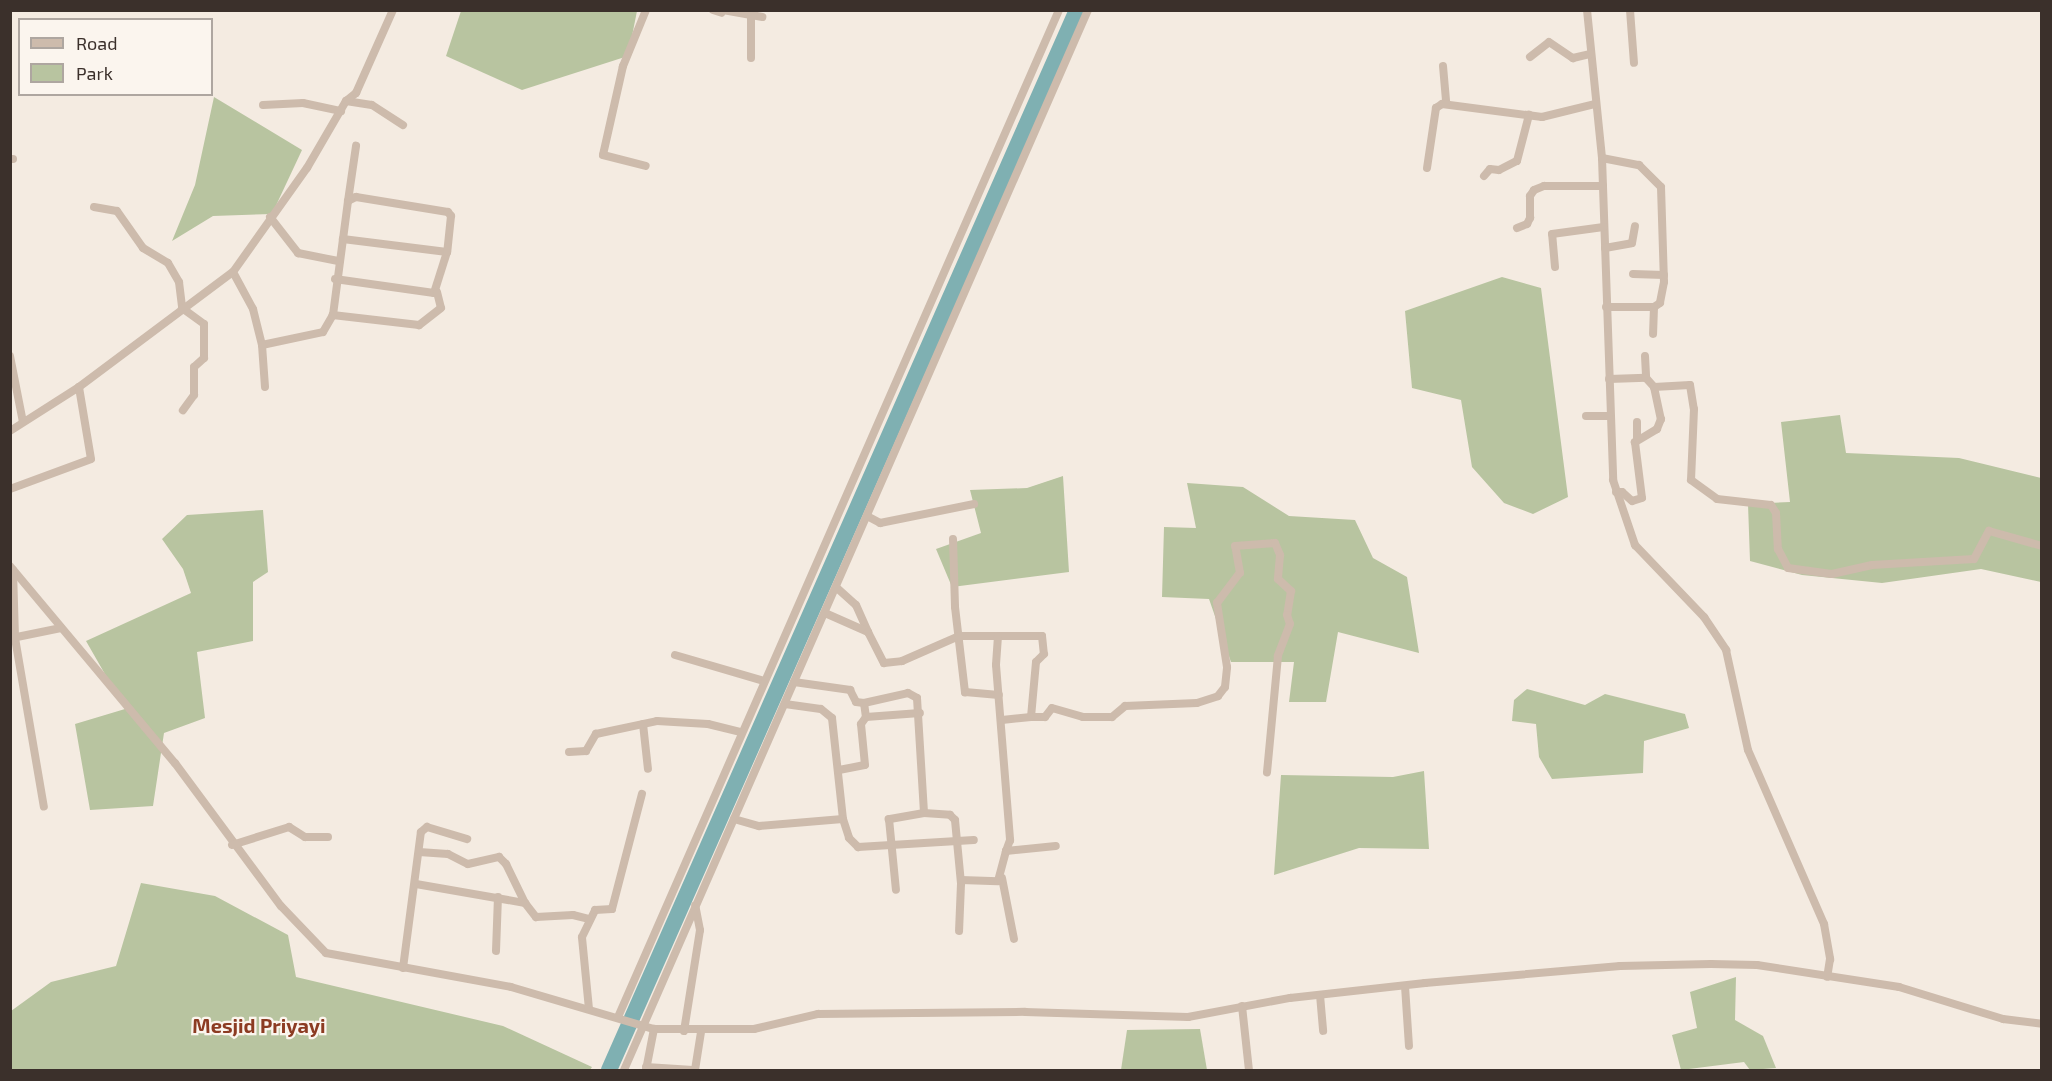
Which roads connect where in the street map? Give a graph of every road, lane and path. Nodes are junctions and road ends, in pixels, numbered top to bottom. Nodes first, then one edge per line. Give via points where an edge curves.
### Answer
1 (393, 10) edge
2 (646, 10) edge
3 (712, 10) edge
4 (1059, 10) edge
5 (1088, 10) edge
6 (1587, 10) edge
7 (1630, 10) edge
8 (722, 12) edge
9 (751, 16) junction
10 (762, 17) dead end
11 (1591, 54) junction
12 (1530, 57) dead end
13 (751, 58) dead end
14 (1634, 63) dead end
15 (1443, 66) dead end
16 (346, 101) junction
17 (1446, 104) junction
18 (1595, 104) junction
19 (262, 105) dead end
20 (341, 111) junction
21 (1530, 115) junction
22 (403, 125) dead end
23 (356, 146) dead end
24 (1602, 158) junction
25 (646, 166) dead end
26 (1427, 168) dead end
27 (1484, 177) dead end
28 (1603, 186) junction
29 (348, 201) junction
30 (94, 207) dead end
31 (270, 217) junction
32 (1635, 226) dead end
33 (1604, 227) junction
34 (1517, 228) dead end
35 (343, 239) junction
36 (1605, 248) junction
37 (447, 252) junction
38 (338, 261) junction
39 (1555, 267) dead end
40 (233, 272) junction
41 (1633, 274) dead end
42 (1664, 275) junction
43 (335, 279) junction
44 (437, 292) junction
45 (1606, 307) junction
46 (1654, 307) junction
47 (182, 308) junction
48 (333, 315) junction
49 (1653, 334) dead end
50 (262, 345) junction
51 (10, 356) edge
52 (1645, 356) dead end
53 (1646, 378) junction
54 (1609, 379) junction
55 (79, 387) junction
56 (265, 387) dead end
57 (1654, 387) junction
58 (183, 410) dead end
59 (1586, 416) dead end
60 (1610, 416) junction
61 (1637, 422) dead end
62 (23, 423) junction
63 (10, 430) edge
64 (1637, 439) junction
65 (10, 489) edge
66 (1616, 492) junction
67 (974, 504) dead end
68 (867, 516) junction
69 (953, 539) dead end
70 (2042, 546) edge
71 (12, 568) edge
72 (837, 588) junction
73 (825, 613) junction
74 (61, 628) junction
75 (868, 632) junction
76 (959, 636) junction
77 (998, 636) junction
78 (13, 638) edge
79 (675, 655) dead end
80 (764, 681) junction
81 (795, 682) junction
82 (999, 694) junction
83 (864, 703) junction
84 (785, 704) junction
85 (920, 713) junction
86 (866, 717) junction
87 (1031, 717) junction
88 (1002, 720) junction
89 (643, 724) junction
90 (741, 732) junction
91 (569, 752) dead end
92 (648, 769) dead end
93 (839, 770) junction
94 (1267, 772) dead end
95 (642, 794) dead end
96 (44, 807) dead end
97 (924, 813) junction
98 (734, 819) junction
99 (843, 819) junction
100 (328, 837) dead end
101 (467, 838) dead end
102 (958, 840) junction
103 (974, 840) dead end
104 (232, 844) junction
105 (1056, 846) dead end
106 (890, 847) junction
107 (419, 852) junction
108 (1006, 852) junction
109 (1002, 878) junction
110 (961, 880) junction
111 (416, 884) junction
112 (896, 890) dead end
113 (498, 897) junction
114 (525, 903) junction
115 (695, 905) junction
116 (589, 919) junction
117 (959, 931) dead end
118 (1014, 939) dead end
119 (496, 951) dead end
120 (403, 968) junction
121 (1827, 977) junction
122 (1405, 986) junction
123 (1320, 995) junction
124 (1242, 1006) junction
125 (589, 1008) junction
126 (620, 1018) junction
127 (2042, 1024) edge
128 (641, 1025) junction
129 (654, 1029) junction
130 (684, 1031) junction
131 (701, 1031) junction
132 (1323, 1031) dead end
133 (1409, 1046) dead end
134 (646, 1069) edge
135 (624, 1071) edge
136 (694, 1071) edge
137 (1249, 1071) edge

1 - 16 street via 356,93
2 - 25 street via 623,66 603,155
3 - 8 street
4 - 80 street
5 - 68 street
6 - 11 street
7 - 14 street
8 - 9 street
9 - 10 street
9 - 13 street
11 - 12 street via 1573,58 1549,42
11 - 18 street
15 - 17 street
16 - 20 street
16 - 22 street via 372,105
17 - 21 street
17 - 26 street via 1436,108
18 - 21 street via 1542,117
18 - 24 street
19 - 20 street via 303,103
20 - 31 street via 307,168
21 - 27 street via 1517,161 1490,170
23 - 29 street
24 - 28 street
24 - 42 street via 1639,165 1661,187
28 - 33 street
28 - 34 street via 1544,186 1534,190 1530,196 1530,218
29 - 35 street
29 - 37 street via 356,197 448,212 451,216
30 - 47 street via 117,212 136,241 168,263 179,282
31 - 38 street via 298,253
31 - 40 street
32 - 36 street via 1632,243
33 - 36 street
33 - 39 street via 1552,234
35 - 37 street
35 - 38 street
36 - 45 street
37 - 44 street
38 - 43 street
40 - 47 street
40 - 50 street via 253,309
41 - 42 street
42 - 46 street via 1660,303
43 - 44 street
43 - 48 street
44 - 48 street via 441,308 419,325
45 - 46 street
45 - 54 street
46 - 49 street
47 - 55 street
47 - 58 street via 204,324 207,336 204,357 193,370 194,395
48 - 50 street via 323,332
50 - 56 street
51 - 62 street
52 - 53 street
53 - 54 street
53 - 57 street
54 - 60 street
55 - 62 street
55 - 65 street via 91,459
57 - 64 street via 1660,425
57 - 70 street via 1690,385 1694,409 1691,480 1717,499 1772,505 1778,549 1788,568 1832,574 1872,565 1974,559 1989,531
59 - 60 street
60 - 66 street
61 - 64 street
62 - 63 street
64 - 66 street via 1635,458 1642,496 1632,501
66 - 121 street via 1635,545 1704,617 1726,650 1749,750 1824,924 1830,959
67 - 68 street via 880,523
68 - 72 street
69 - 76 street
71 - 74 street
71 - 78 street
72 - 73 street
72 - 75 street via 856,605
73 - 75 street
73 - 81 street
74 - 78 street
74 - 104 street via 175,763
75 - 76 street via 884,663 902,661
76 - 77 street
76 - 82 street via 965,692
77 - 82 street
77 - 87 street via 1044,638 1043,659 1036,662
78 - 96 street
79 - 80 street
80 - 90 street
81 - 83 street via 850,690 856,702
81 - 84 street
82 - 88 street
83 - 85 street via 915,693
83 - 86 street
84 - 93 street via 829,712
84 - 98 street
85 - 86 street
85 - 97 street
86 - 93 street via 861,724 865,765
87 - 88 street
87 - 94 street via 1045,717 1052,708 1083,717 1112,717 1125,706 1197,703 1218,696 1225,687 1227,667 1217,603 1240,573 1235,546 1275,543 1280,555 1278,579 1291,591 1287,615 1290,624 1278,656
88 - 108 street via 1010,840
89 - 90 street via 691,722
89 - 91 street via 596,734 586,751
89 - 92 street
90 - 126 street
93 - 99 street
95 - 116 street via 612,909 595,910
97 - 102 street via 954,817
97 - 106 street via 890,816
98 - 99 street via 759,826
98 - 115 street
99 - 106 street via 858,847
100 - 104 street via 305,837 290,827
101 - 107 street via 427,827 420,832
102 - 103 street
102 - 106 street
102 - 110 street
104 - 120 street via 281,906 326,953
105 - 108 street
106 - 112 street
107 - 111 street
107 - 114 street via 448,854 468,864 499,857
108 - 109 street
109 - 110 street
109 - 118 street
110 - 117 street
111 - 113 street
111 - 120 street
113 - 114 street
113 - 119 street
114 - 116 street via 536,917 573,915
115 - 128 street
115 - 130 street via 700,930
116 - 125 street via 582,937
120 - 125 street via 511,987
121 - 122 street via 1757,965 1711,964 1620,966
121 - 127 street via 1899,987 2003,1019
122 - 123 street
122 - 133 street
123 - 124 street
123 - 132 street
124 - 131 street via 1188,1017 1025,1012 818,1014 754,1029
124 - 137 street
125 - 126 street
126 - 128 street
128 - 129 street
128 - 135 street
129 - 130 street
129 - 134 street
130 - 131 street
131 - 136 street
134 - 136 street

